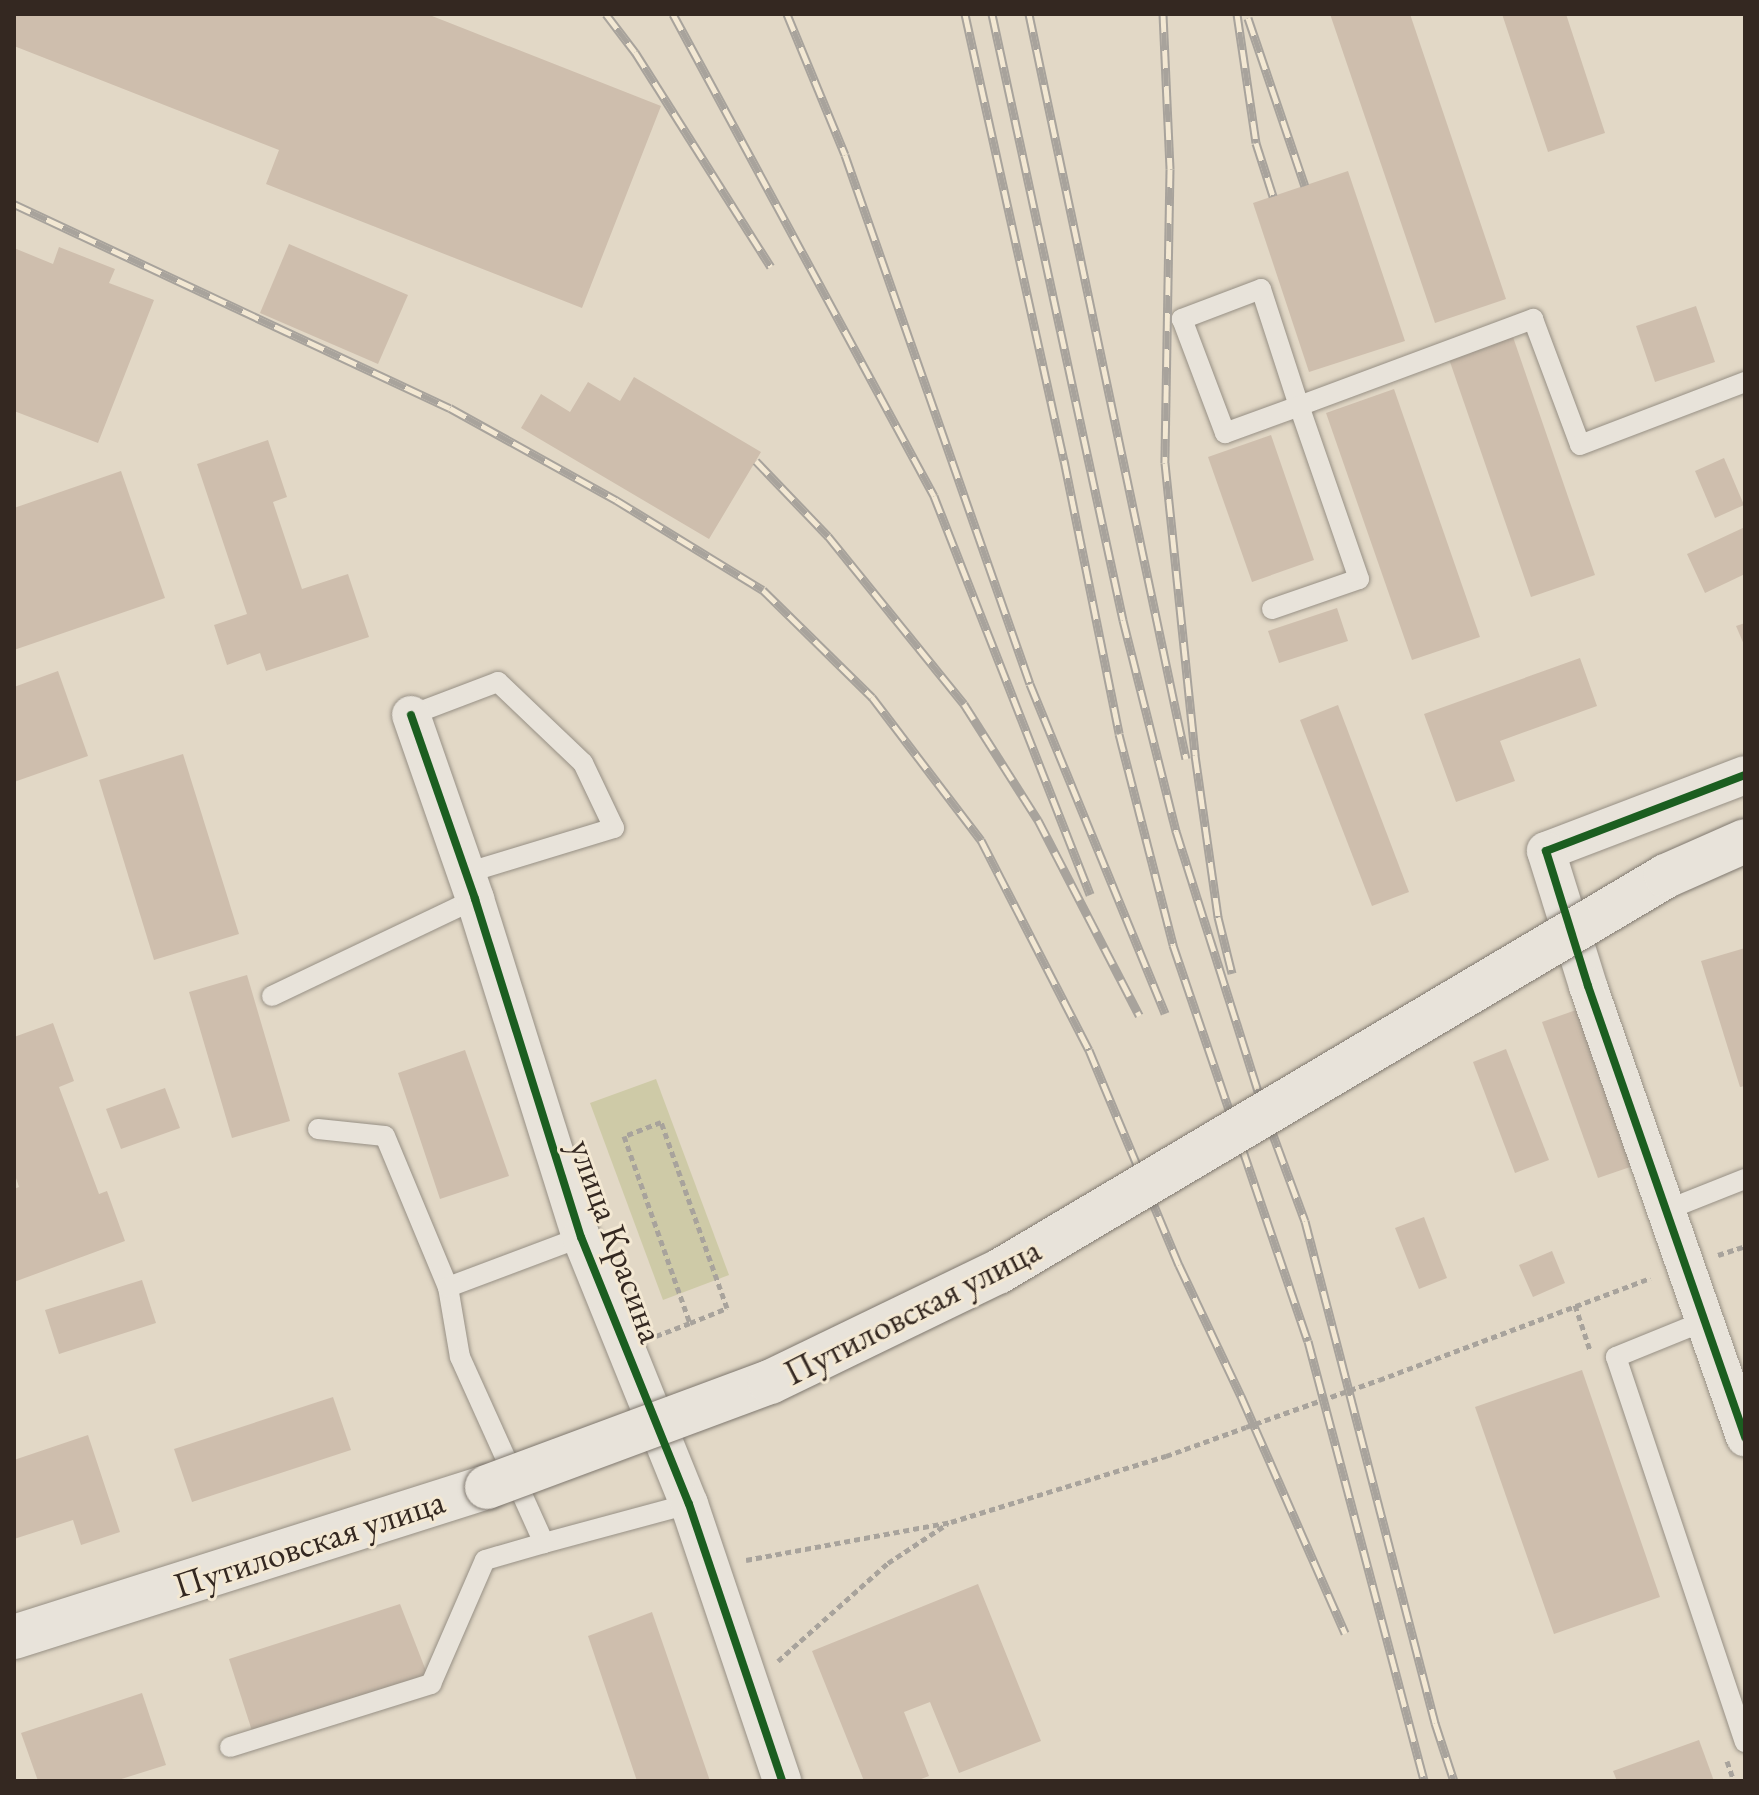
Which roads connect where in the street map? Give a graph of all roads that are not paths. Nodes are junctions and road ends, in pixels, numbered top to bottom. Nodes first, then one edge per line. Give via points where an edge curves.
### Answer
1 (1745, 382) edge
2 (1299, 406) junction
3 (1272, 609) dead end
4 (411, 715) joint
5 (1745, 775) edge
6 (1745, 841) edge
7 (470, 886) junction
8 (272, 996) dead end
9 (318, 1129) dead end
10 (1745, 1179) edge
11 (1664, 1211) junction
12 (581, 1237) junction
13 (448, 1287) junction
14 (1702, 1322) junction
15 (1745, 1438) edge
16 (689, 1504) junction
17 (544, 1543) junction
18 (14, 1637) edge
19 (1745, 1742) edge
20 (230, 1747) dead end
21 (782, 1781) edge

1 - 2 lane via 1580,445 1533,319
2 - 2 lane via 1225,433 1182,319 1261,289
2 - 3 lane via 1359,579
4 - 7 street, улица Красина
4 - 7 lane via 498,682 583,763 614,828
5 - 11 street via 1546,851
6 - 18 main road, Путиловская улица, bridge via 1666,876 998,1272 770,1382 487,1487
7 - 8 lane
7 - 12 street, улица Красина
9 - 13 lane via 385,1136
10 - 11 lane
11 - 14 street
12 - 13 lane
12 - 16 street, улица Красина
13 - 17 lane via 460,1357
14 - 15 street
14 - 19 lane via 1616,1357
16 - 17 lane
16 - 21 street, улица Красина
17 - 20 lane via 485,1560 431,1684

